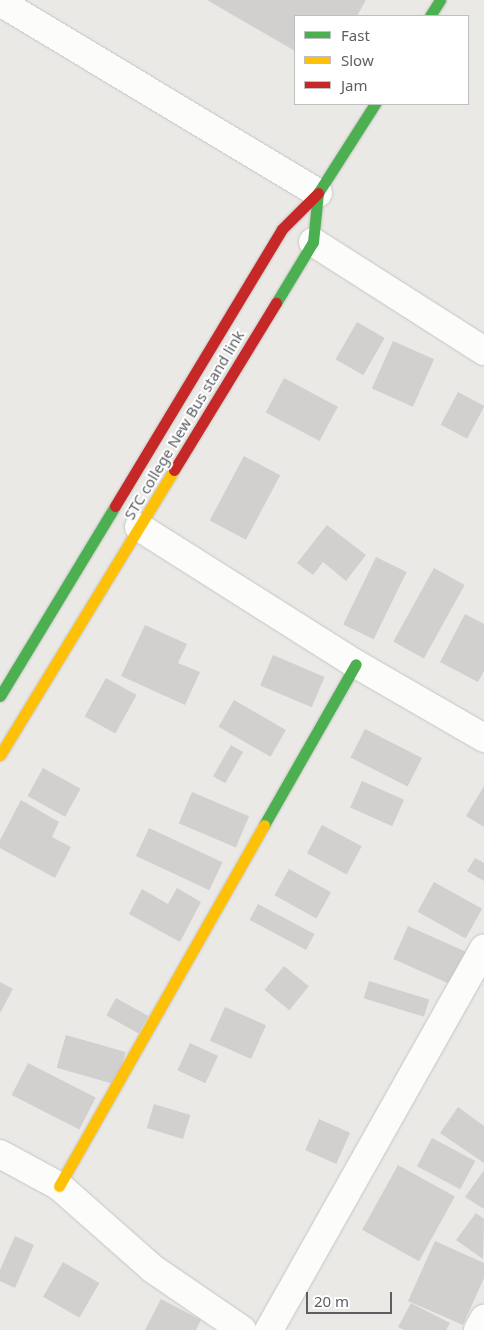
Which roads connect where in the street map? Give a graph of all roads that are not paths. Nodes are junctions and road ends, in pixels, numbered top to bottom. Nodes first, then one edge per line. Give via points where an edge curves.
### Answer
1 (440, 0) edge
2 (0, 2) edge
3 (431, 15) edge
4 (374, 105) edge
5 (318, 193) junction
6 (313, 242) junction
7 (484, 351) edge
8 (139, 527) junction
9 (356, 664) junction
10 (0, 696) edge
11 (484, 738) edge
12 (0, 755) edge
13 (484, 948) edge
14 (0, 1154) edge
15 (59, 1186) junction
16 (484, 1319) edge
17 (242, 1330) edge
18 (269, 1330) edge
19 (478, 1330) edge

1 - 3 street
2 - 5 street
4 - 5 street, STC college New Bus stand link
5 - 6 street, STC college New Bus stand link
5 - 10 street via 282,229
6 - 7 street
6 - 8 street, STC college New Bus stand link
8 - 9 street
8 - 12 street, STC college New Bus stand link
9 - 11 street
9 - 15 street
13 - 18 street
14 - 15 street
15 - 17 street via 154,1269
16 - 19 street

